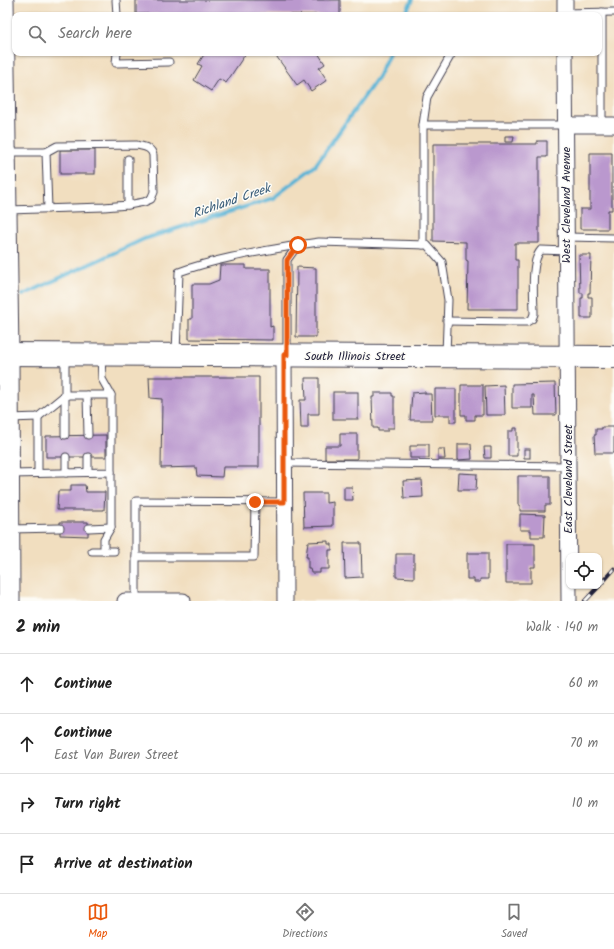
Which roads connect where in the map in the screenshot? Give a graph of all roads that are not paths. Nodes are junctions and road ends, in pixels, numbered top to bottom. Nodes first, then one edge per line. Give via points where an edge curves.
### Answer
1 (3, 0) edge
2 (116, 0) edge
3 (565, 9) edge
4 (116, 12) edge
5 (602, 12) junction
6 (614, 12) edge
7 (117, 56) edge
8 (450, 56) edge
9 (565, 56) edge
10 (169, 62) dead end
11 (423, 125) junction
12 (566, 126) junction
13 (608, 126) edge
14 (46, 152) junction
15 (2, 153) edge
16 (128, 159) dead end
17 (4, 202) edge
18 (128, 205) junction
19 (48, 209) junction
20 (614, 238) edge
21 (567, 244) junction
22 (298, 245) junction
23 (423, 245) junction
24 (3, 254) edge
25 (447, 321) junction
26 (4, 354) edge
27 (65, 354) junction
28 (101, 354) junction
29 (176, 355) junction
30 (286, 355) junction
31 (446, 356) junction
32 (567, 357) junction
33 (614, 357) edge
34 (65, 395) junction
35 (87, 395) junction
36 (111, 395) junction
37 (38, 417) junction
38 (8, 418) junction
39 (88, 435) dead end
40 (65, 436) dead end
41 (66, 457) dead end
42 (88, 457) dead end
43 (284, 463) junction
44 (568, 466) junction
45 (6, 470) edge
46 (88, 472) junction
47 (111, 472) junction
48 (38, 473) junction
49 (66, 473) junction
50 (255, 502) junction
51 (284, 502) junction
52 (60, 528) dead end
53 (89, 528) dead end
54 (111, 528) junction
55 (6, 537) edge
56 (92, 551) dead end
57 (104, 551) junction
58 (114, 551) dead end
59 (136, 557) junction
60 (9, 601) edge
61 (125, 601) edge
62 (136, 601) edge
63 (183, 601) edge
64 (285, 601) edge
65 (569, 601) edge

1 - 15 main road
2 - 4 lane
3 - 5 lane
5 - 6 lane
5 - 13 lane
7 - 10 lane via 116,64
8 - 11 lane via 427,97
9 - 12 street, West Cleveland Avenue
11 - 12 lane
11 - 23 lane
12 - 13 street
12 - 21 street, West Cleveland Avenue
14 - 15 lane
14 - 18 lane via 58,146 147,147 154,155 154,192 151,199
14 - 19 lane
15 - 17 main road
16 - 18 lane
17 - 19 lane
17 - 24 main road
18 - 19 lane
20 - 21 lane
21 - 25 lane via 541,250 537,255 534,266 532,319 527,322
21 - 32 street, West Cleveland Avenue
22 - 23 lane via 319,242
22 - 29 lane via 247,253 179,272
22 - 30 lane via 287,260
23 - 25 lane via 427,245 442,262 448,300
24 - 26 main road
25 - 31 lane
26 - 27 main road, South Illinois Street
26 - 38 main road
27 - 28 main road, South Illinois Street
27 - 34 lane
28 - 29 main road, South Illinois Street
28 - 36 lane via 102,380
29 - 30 main road, South Illinois Street
30 - 31 main road, South Illinois Street
30 - 43 street
31 - 32 main road, South Illinois Street
32 - 33 main road, South Illinois Street
32 - 44 street, East Cleveland Street
34 - 35 lane
34 - 37 lane
34 - 40 lane
35 - 36 lane
35 - 39 lane
36 - 47 lane
37 - 38 lane
37 - 48 lane
38 - 45 main road
41 - 49 lane
42 - 46 lane
43 - 44 lane
43 - 51 street
44 - 65 street, East Cleveland Street
45 - 48 lane
45 - 55 main road
46 - 47 lane
46 - 49 lane
47 - 54 lane
48 - 49 lane
50 - 51 lane
50 - 59 lane via 254,557
50 - 59 lane via 136,501
51 - 64 street
52 - 55 lane
53 - 54 lane
54 - 57 lane via 104,539
55 - 60 main road
56 - 57 lane
57 - 58 lane
59 - 62 lane
61 - 62 street
62 - 63 street

